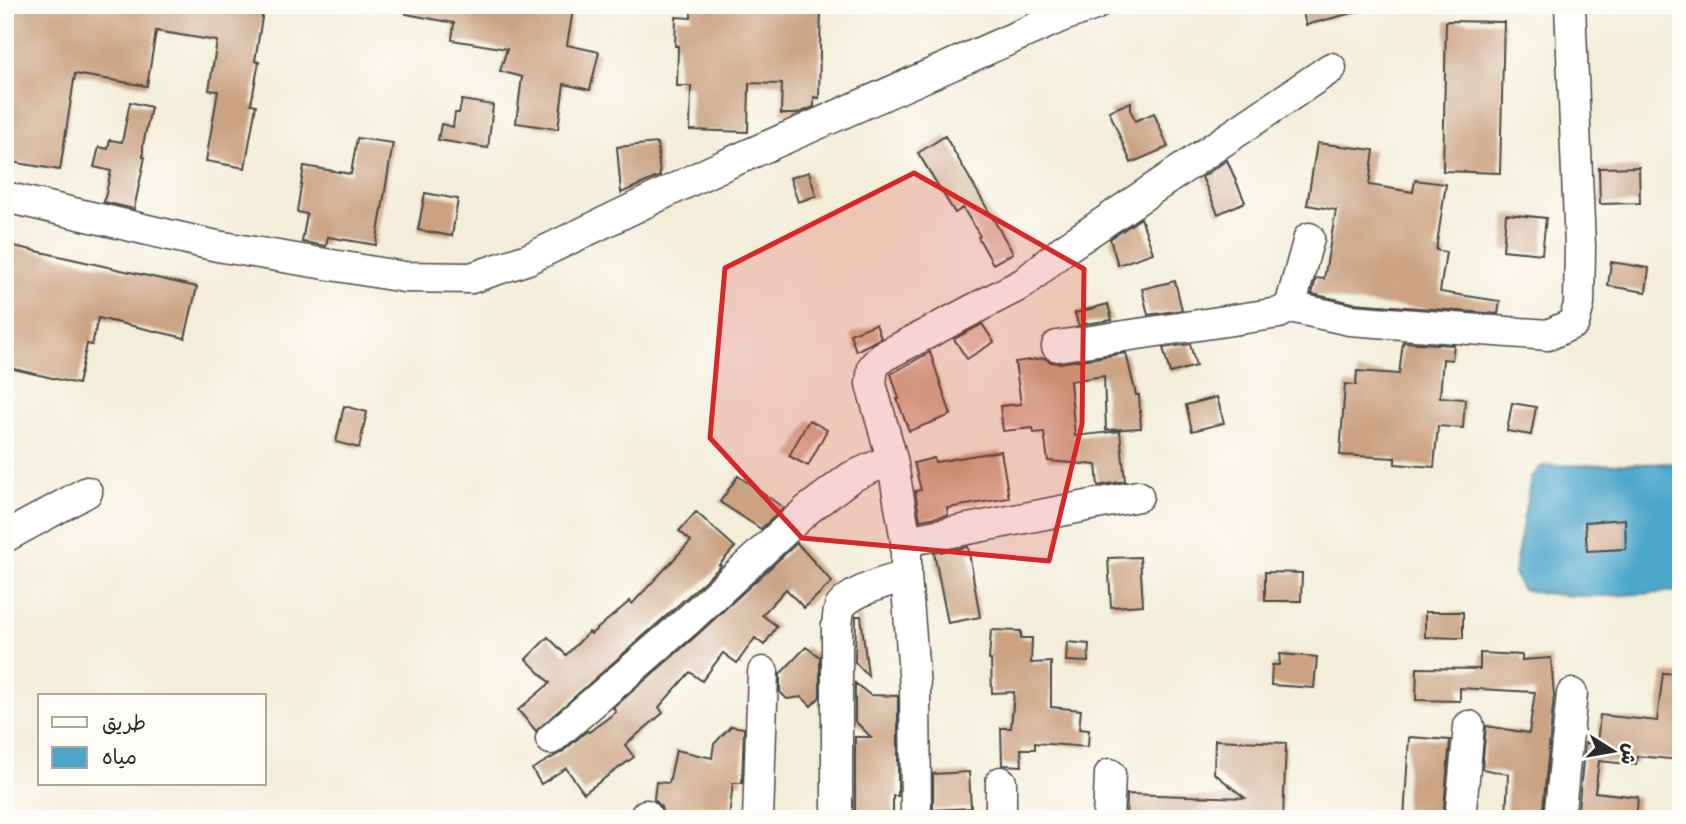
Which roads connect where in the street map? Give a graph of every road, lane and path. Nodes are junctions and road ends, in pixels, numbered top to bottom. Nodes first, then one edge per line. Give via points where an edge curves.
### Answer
1 (1095, 5) edge
2 (1570, 5) edge
3 (1331, 68) dead end
4 (5, 197) edge
5 (1309, 238) dead end
6 (1290, 307) junction
7 (1057, 346) dead end
8 (892, 459) junction
9 (88, 492) dead end
10 (1138, 496) dead end
11 (5, 537) edge
12 (906, 541) junction
13 (906, 576) junction
14 (762, 672) dead end
15 (1572, 694) dead end
16 (1469, 726) dead end
17 (551, 739) dead end
18 (1110, 774) dead end
19 (1001, 782) dead end
20 (758, 819) edge
21 (837, 819) edge
22 (916, 819) edge
23 (1001, 819) edge
24 (1108, 819) edge
25 (1460, 819) edge
26 (1559, 819) edge

1 - 4 street via 711,171 528,259 471,278 404,277 218,246
2 - 6 street via 1580,247 1574,323 1548,335 1350,320
3 - 8 street via 1063,250 1024,283 882,357 873,367 871,384
5 - 6 street
6 - 7 street via 1279,313
8 - 12 street
8 - 17 street via 851,477 807,510
9 - 11 street
10 - 12 street
12 - 13 street
13 - 21 street via 855,596 841,607 836,624
13 - 22 street via 915,687
14 - 20 street
15 - 26 street
16 - 25 street
18 - 24 street
19 - 23 street

